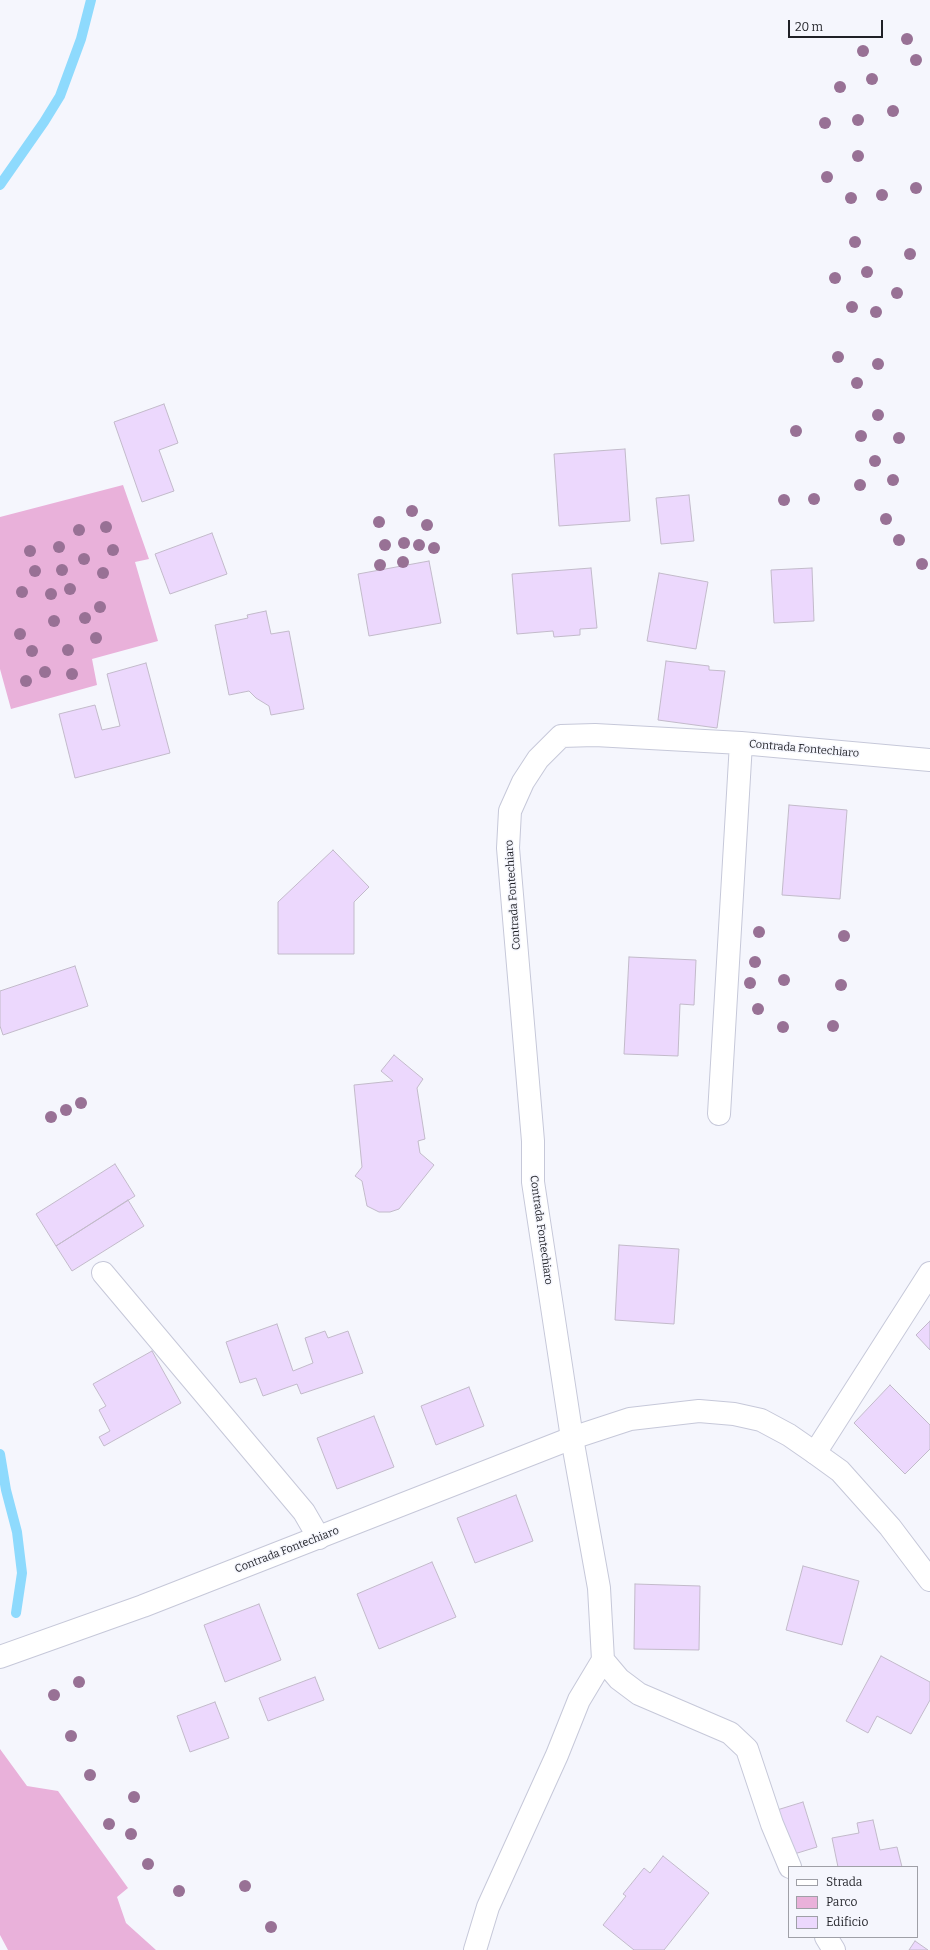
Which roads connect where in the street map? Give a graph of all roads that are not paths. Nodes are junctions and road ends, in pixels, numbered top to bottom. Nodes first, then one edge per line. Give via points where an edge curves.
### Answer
1 (741, 743) junction
2 (930, 760) edge
3 (719, 1114) dead end
4 (103, 1273) dead end
5 (930, 1273) edge
6 (572, 1438) junction
7 (815, 1453) junction
8 (319, 1538) junction
9 (930, 1580) edge
10 (0, 1657) edge
11 (603, 1660) junction
12 (790, 1866) edge
13 (827, 1938) edge
14 (475, 1950) edge
15 (834, 1950) edge

1 - 2 street, Contrada Fontechiaro
1 - 3 street
1 - 6 street, Contrada Fontechiaro via 595,735 560,736 538,759 523,782 510,811 508,848 533,1141 533,1182
4 - 8 street via 304,1512
5 - 7 street
6 - 7 street, Contrada Fontechiaro via 630,1419 699,1412 734,1414 761,1420 789,1434
6 - 8 street, Contrada Fontechiaro
6 - 11 street via 600,1588
7 - 9 street, Contrada Fontechiaro via 840,1472 890,1527
8 - 10 street, Contrada Fontechiaro via 143,1606
11 - 12 street via 619,1679 640,1694 730,1733 747,1749 772,1824
11 - 14 street via 579,1700 488,1907
13 - 15 street

